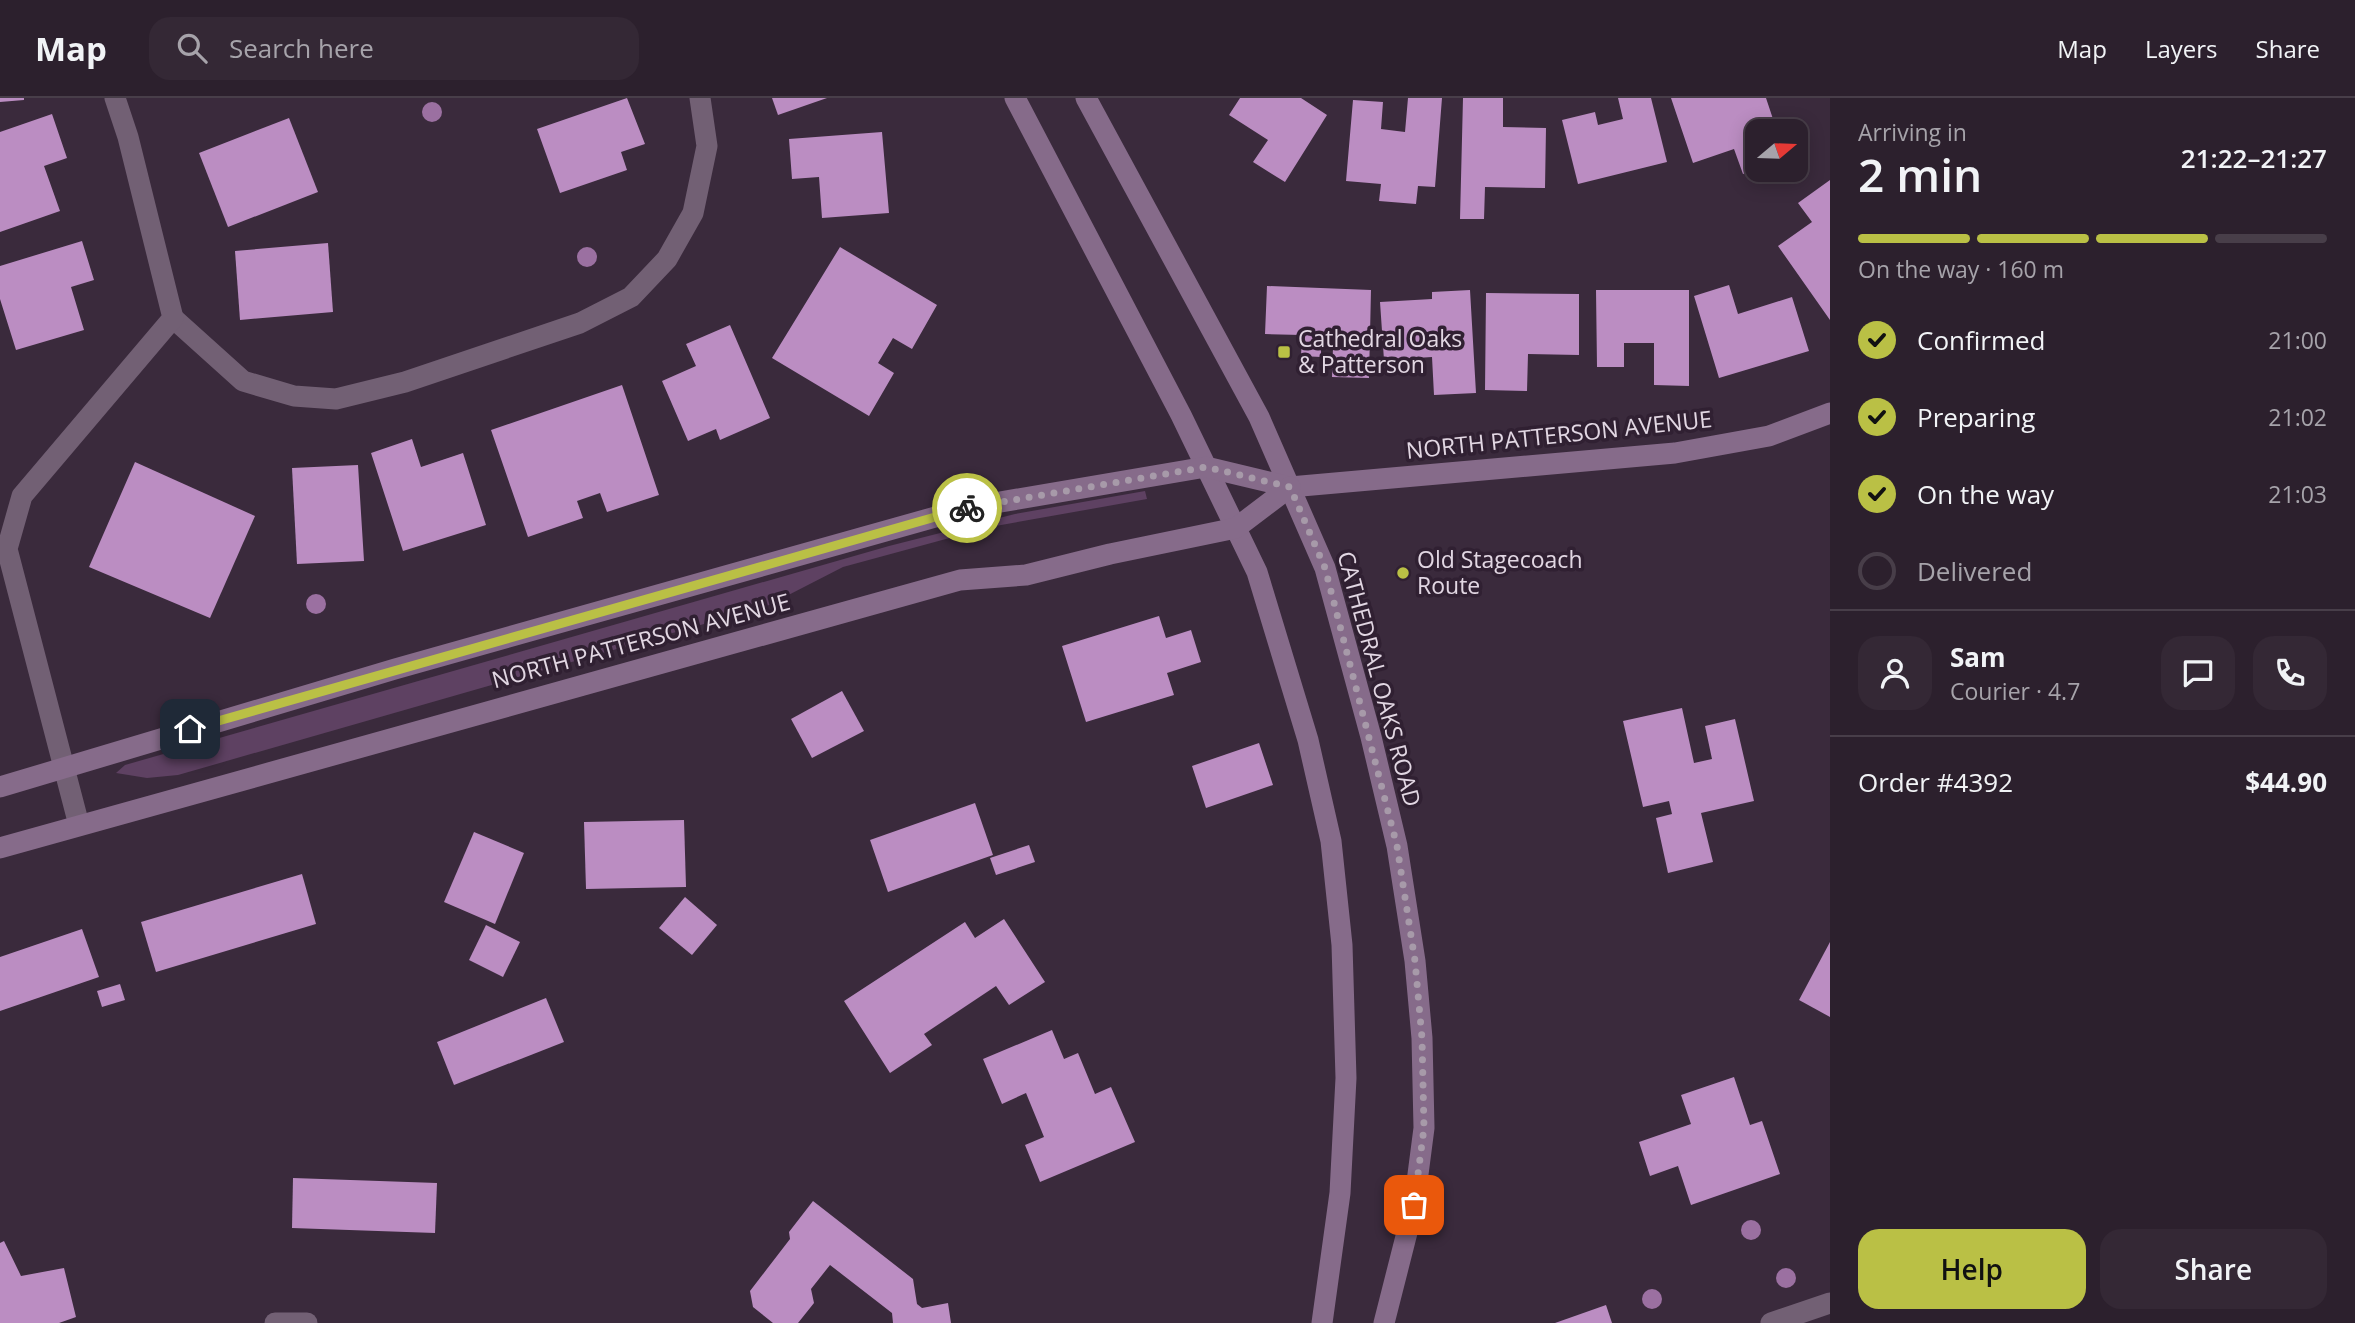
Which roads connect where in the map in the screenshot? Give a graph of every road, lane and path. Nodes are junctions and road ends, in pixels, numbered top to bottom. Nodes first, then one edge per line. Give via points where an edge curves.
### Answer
1 (115, 98) edge
2 (700, 98) edge
3 (1015, 98) edge
4 (1086, 98) edge
5 (173, 318) junction
6 (1830, 413) edge
7 (1206, 467) junction
8 (1290, 487) junction
9 (1236, 528) junction
10 (63, 767) junction
11 (0, 787) edge
12 (79, 825) junction
13 (0, 848) edge
14 (1830, 1303) edge
15 (275, 1323) edge
16 (307, 1323) edge
17 (1322, 1323) edge
18 (1384, 1323) edge
19 (1770, 1323) edge

1 - 5 street
2 - 5 street via 707,145 693,213 667,259 631,297 580,323 405,382 336,399 294,396 243,382
3 - 7 main road
4 - 8 main road, CATHEDRAL OAKS ROAD via 1259,417
5 - 10 street via 22,496 7,549
6 - 8 main road, NORTH PATTERSON AVENUE via 1769,436 1675,453
7 - 8 main road, NORTH PATTERSON AVENUE
7 - 9 main road
7 - 10 main road, NORTH PATTERSON AVENUE via 971,507
8 - 9 main road, NORTH PATTERSON AVENUE
8 - 18 main road, CATHEDRAL OAKS ROAD via 1325,568 1371,737 1397,846 1415,961 1424,1128 1414,1205
9 - 12 main road, NORTH PATTERSON AVENUE via 1026,575 960,580
9 - 17 main road via 1257,572 1308,740 1331,841 1342,946 1346,1078 1340,1193
10 - 11 main road, NORTH PATTERSON AVENUE
10 - 12 street
12 - 13 main road, NORTH PATTERSON AVENUE
14 - 19 street
15 - 16 street

